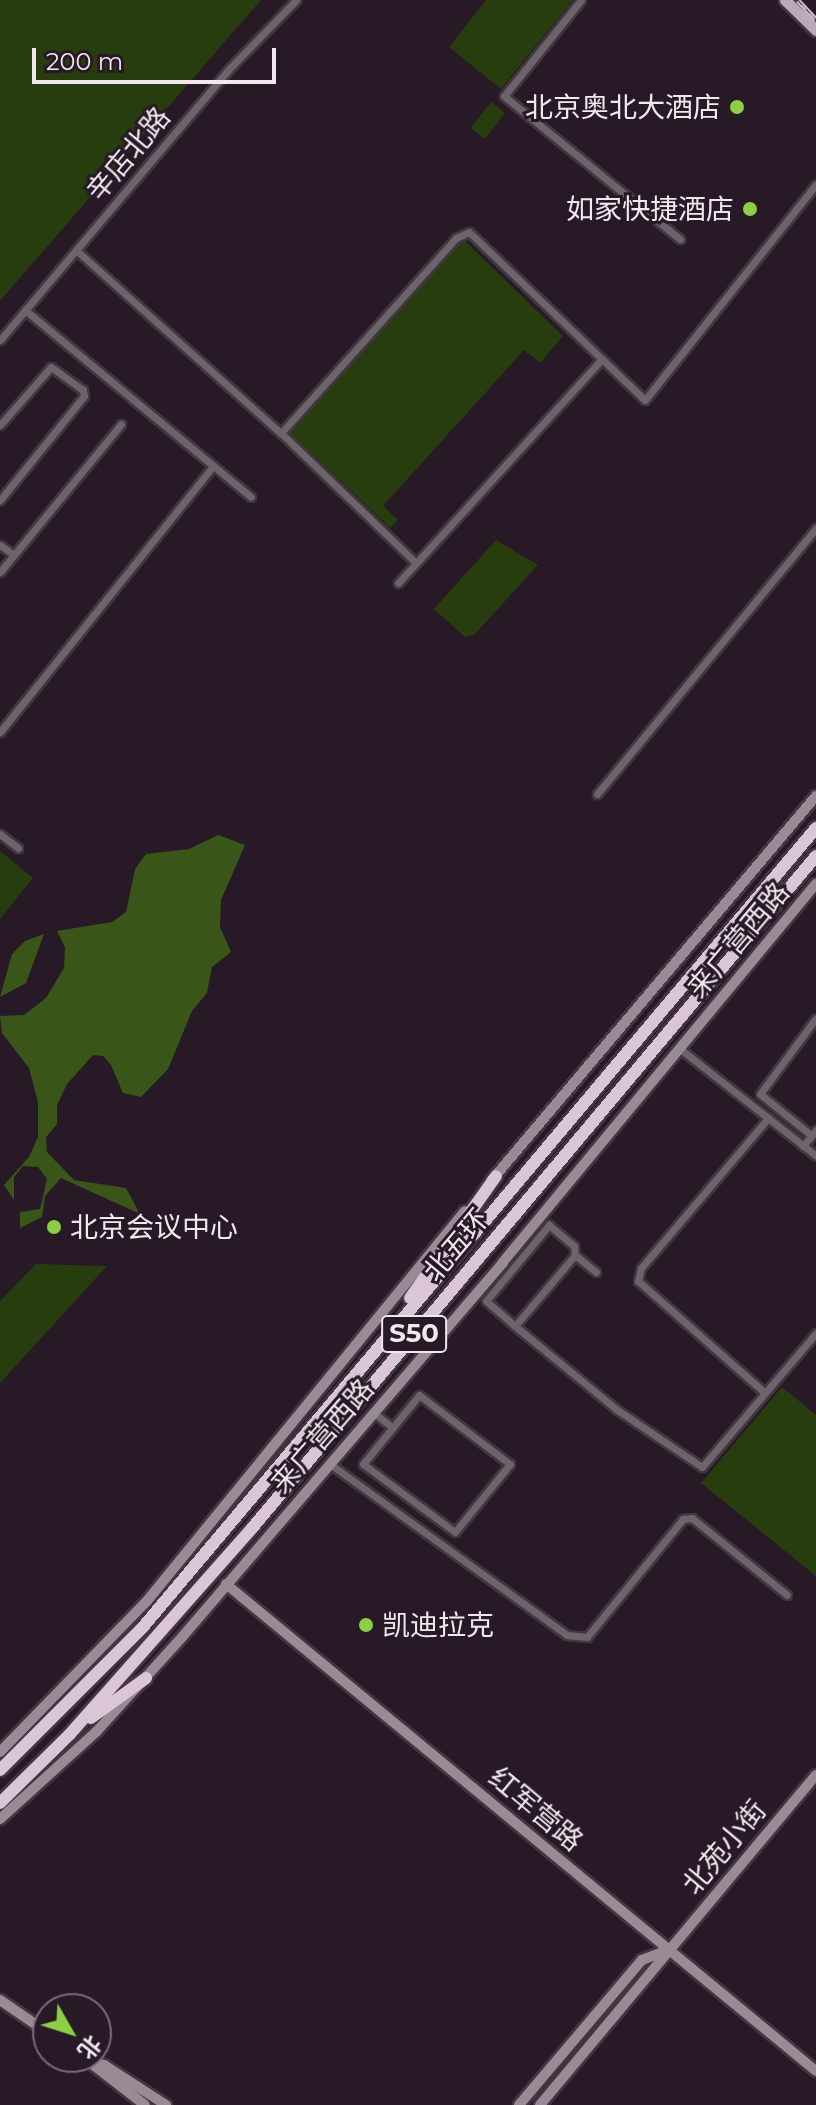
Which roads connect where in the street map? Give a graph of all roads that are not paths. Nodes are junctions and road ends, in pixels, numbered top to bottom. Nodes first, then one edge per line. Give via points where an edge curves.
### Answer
1 (296, 0) edge
2 (581, 0) edge
3 (785, 0) edge
4 (816, 30) edge
5 (816, 184) edge
6 (680, 239) dead end
7 (76, 250) junction
8 (25, 310) junction
9 (0, 340) edge
10 (602, 359) junction
11 (121, 424) dead end
12 (0, 425) edge
13 (281, 433) junction
14 (213, 466) junction
15 (251, 497) dead end
16 (0, 500) edge
17 (816, 528) edge
18 (0, 545) edge
19 (14, 555) junction
20 (416, 563) junction
21 (0, 572) edge
22 (398, 583) dead end
23 (0, 732) edge
24 (597, 794) dead end
25 (816, 796) edge
26 (816, 828) edge
27 (0, 834) edge
28 (18, 848) dead end
29 (816, 856) edge
30 (816, 884) edge
31 (816, 1018) edge
32 (679, 1048) junction
33 (760, 1094) junction
34 (751, 1105) junction
35 (768, 1118) junction
36 (814, 1133) edge
37 (803, 1146) junction
38 (816, 1156) edge
39 (496, 1176) junction
40 (517, 1254) junction
41 (575, 1255) junction
42 (596, 1272) dead end
43 (515, 1326) junction
44 (816, 1333) edge
45 (375, 1351) junction
46 (764, 1392) junction
47 (374, 1413) junction
48 (393, 1428) junction
49 (330, 1464) junction
50 (226, 1584) junction
51 (787, 1595) dead end
52 (146, 1678) junction
53 (70, 1734) junction
54 (0, 1752) edge
55 (0, 1770) edge
56 (816, 1775) edge
57 (0, 1803) edge
58 (0, 1819) edge
59 (668, 1950) junction
60 (0, 2000) edge
61 (32, 2022) edge
62 (112, 2070) edge
63 (816, 2071) edge
64 (104, 2073) edge
65 (145, 2105) edge
66 (166, 2105) edge
67 (519, 2105) edge
68 (540, 2105) edge

1 - 7 street, 辛店北路 via 228,70
2 - 6 street via 504,96
3 - 4 main road
5 - 10 street via 645,400
7 - 8 street, 辛店北路
7 - 13 street
8 - 9 street, 辛店北路
8 - 14 street
10 - 13 street via 469,232 456,238
10 - 20 street
11 - 19 street
12 - 16 street via 51,367 83,390 84,396
13 - 20 street
14 - 15 street
14 - 23 street
17 - 24 street
18 - 19 street
19 - 21 street
20 - 22 street
25 - 39 street
26 - 45 highway, 北五环 / S50
27 - 28 street
29 - 53 highway, 北五环 / S50 via 253,1527
30 - 32 street, 来广营西路
31 - 33 street
32 - 34 street
32 - 40 street, 来广营西路
33 - 34 street
33 - 36 street
34 - 35 street
35 - 37 street
35 - 46 street via 641,1268 638,1281
36 - 37 street
37 - 38 street
39 - 45 highway
39 - 54 street via 381,1309 147,1601
40 - 41 street via 549,1225 574,1246
40 - 43 street via 486,1301
40 - 47 street, 来广营西路
41 - 42 street
41 - 43 street
43 - 46 street via 616,1409 702,1467
44 - 46 street
45 - 55 highway, 北五环 / S50 via 143,1627
47 - 48 street
47 - 49 street, 来广营西路
48 - 48 street via 363,1464 455,1532 510,1464 419,1395
49 - 50 street, 来广营西路
49 - 51 street via 567,1635 587,1637 683,1519 692,1518
50 - 52 street, 来广营西路
50 - 59 street, 红军营路
52 - 53 highway
52 - 58 street, 来广营西路 via 97,1731
53 - 57 highway, 北五环 / S50
56 - 59 street, 北苑小街
59 - 63 street, 红军营路
59 - 67 street, 北苑小街 via 642,1960
59 - 68 street, 北苑小街
60 - 61 street
62 - 66 street
64 - 65 street

